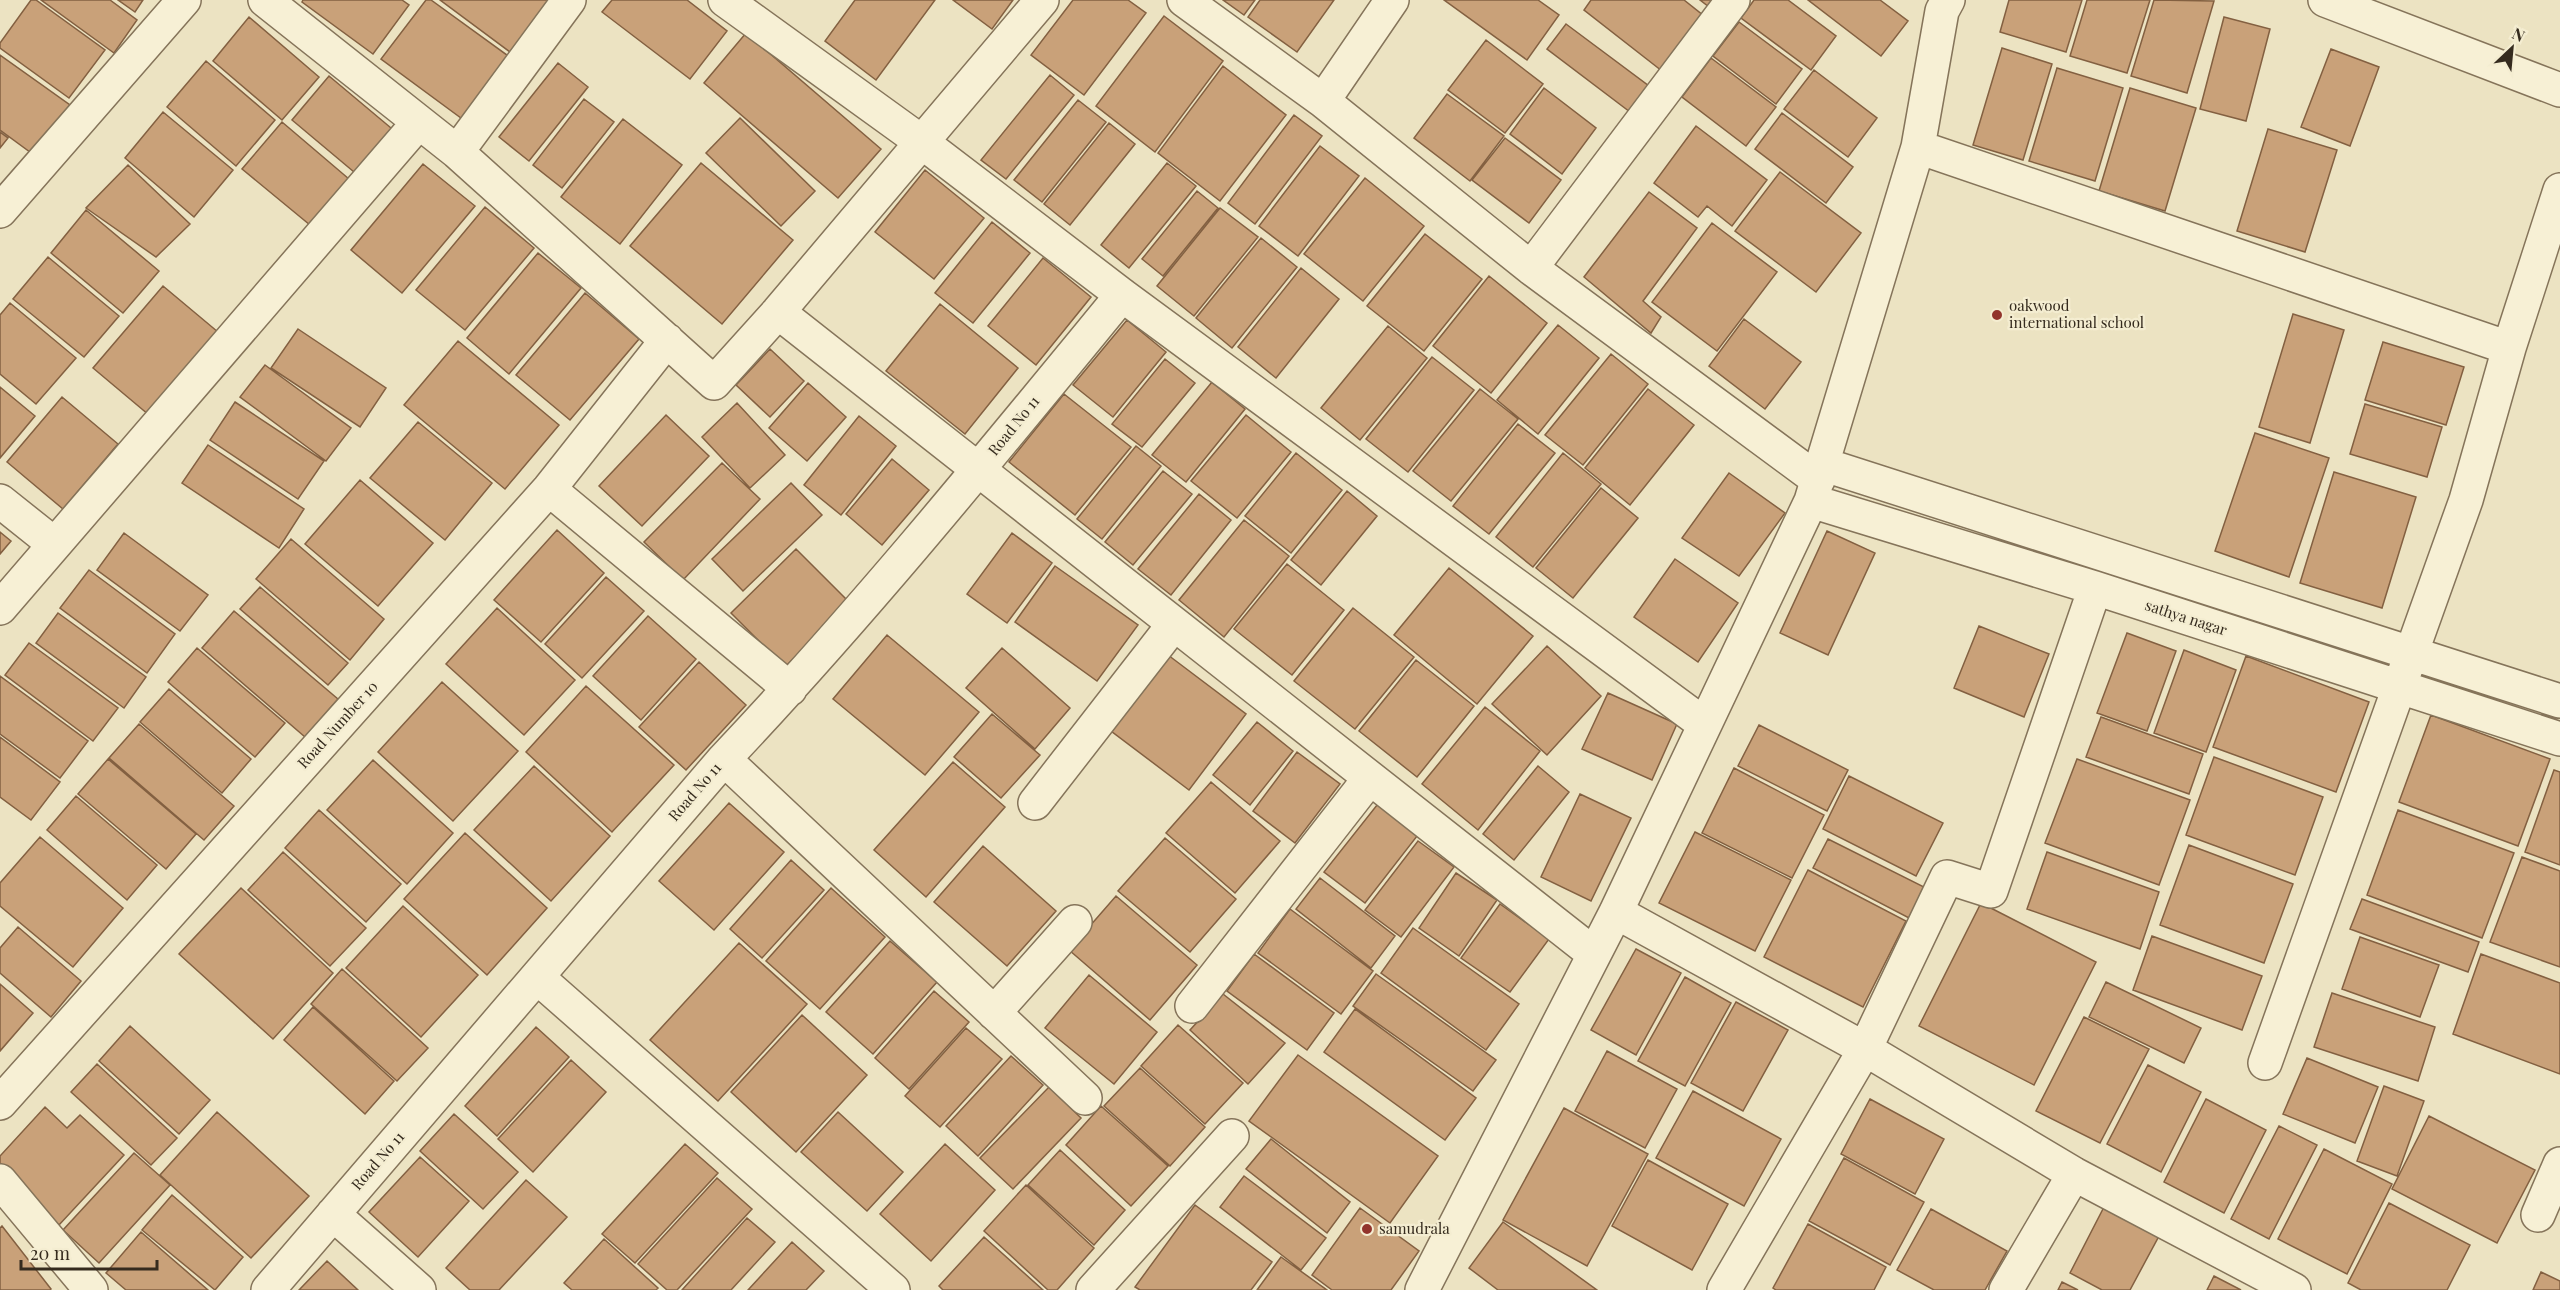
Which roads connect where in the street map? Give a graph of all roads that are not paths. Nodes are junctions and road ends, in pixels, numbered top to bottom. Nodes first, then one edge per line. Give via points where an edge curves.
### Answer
1 (184, 0) edge
2 (265, 0) edge
3 (569, 0) edge
4 (726, 0) edge
5 (1042, 0) edge
6 (1184, 0) edge
7 (1392, 0) edge
8 (1732, 0) edge
9 (2325, 0) edge
10 (1939, 4) edge
11 (2560, 90) edge
12 (1323, 101) junction
13 (419, 122) junction
14 (923, 143) junction
15 (1918, 147) junction
16 (457, 152) junction
17 (2560, 190) edge
18 (0, 211) edge
19 (1531, 268) junction
20 (1122, 295) junction
21 (778, 312) junction
22 (667, 340) junction
23 (2509, 348) junction
24 (979, 469) junction
25 (1817, 482) junction
26 (549, 489) junction
27 (0, 501) edge
28 (54, 544) junction
29 (2095, 588) junction
30 (0, 608) edge
31 (1174, 624) junction
32 (2412, 653) junction
33 (2401, 686) junction
34 (790, 688) junction
35 (2560, 701) edge
36 (1704, 724) junction
37 (2560, 739) edge
38 (724, 759) junction
39 (1370, 778) junction
40 (1035, 803) dead end
41 (1616, 912) junction
42 (1075, 922) dead end
43 (1594, 954) junction
44 (537, 977) junction
45 (1192, 1006) dead end
46 (994, 1013) junction
47 (1865, 1049) junction
48 (2265, 1063) dead end
49 (1085, 1098) dead end
50 (0, 1103) edge
51 (1232, 1136) dead end
52 (2560, 1164) edge
53 (2074, 1174) junction
54 (0, 1180) edge
55 (333, 1214) junction
56 (2538, 1215) dead end
57 (1430, 1287) edge
58 (91, 1290) edge
59 (268, 1290) edge
60 (419, 1290) edge
61 (893, 1290) edge
62 (1093, 1290) edge
63 (1724, 1290) edge
64 (2006, 1290) edge
65 (2295, 1290) edge

1 - 18 street
2 - 13 street
3 - 16 street
4 - 14 street
5 - 14 street
6 - 12 street
7 - 12 street
8 - 19 street
9 - 11 street
10 - 15 street
12 - 19 street
13 - 16 street
13 - 28 street
14 - 20 street
14 - 21 street
15 - 23 street
15 - 25 street
16 - 22 street
17 - 23 street
19 - 25 street
20 - 24 street, Road No 11
20 - 36 street
21 - 22 street via 714,383
21 - 24 street
22 - 26 street, Road Number 10
23 - 32 street via 2466,500
24 - 31 street
24 - 34 street, Road No 11
25 - 29 street, sathya nagar
25 - 32 street
25 - 36 street
26 - 34 street
26 - 50 street, Road Number 10
27 - 28 street
28 - 30 street
29 - 33 street, sathya nagar
29 - 47 street via 1991,891 1947,877
31 - 39 street
31 - 40 street
32 - 33 street
32 - 35 street
33 - 37 street, sathya nagar
33 - 48 street
34 - 38 street, Road No 11
36 - 41 street
38 - 44 street, Road No 11
38 - 46 street
39 - 43 street
39 - 45 street
41 - 43 street
41 - 47 street
42 - 46 street
43 - 57 street
44 - 55 street, Road No 11
44 - 61 street
46 - 49 street
47 - 53 street
47 - 63 street
51 - 62 street
52 - 56 street
53 - 64 street
53 - 65 street
54 - 58 street
55 - 59 street, Road No 11
55 - 60 street

